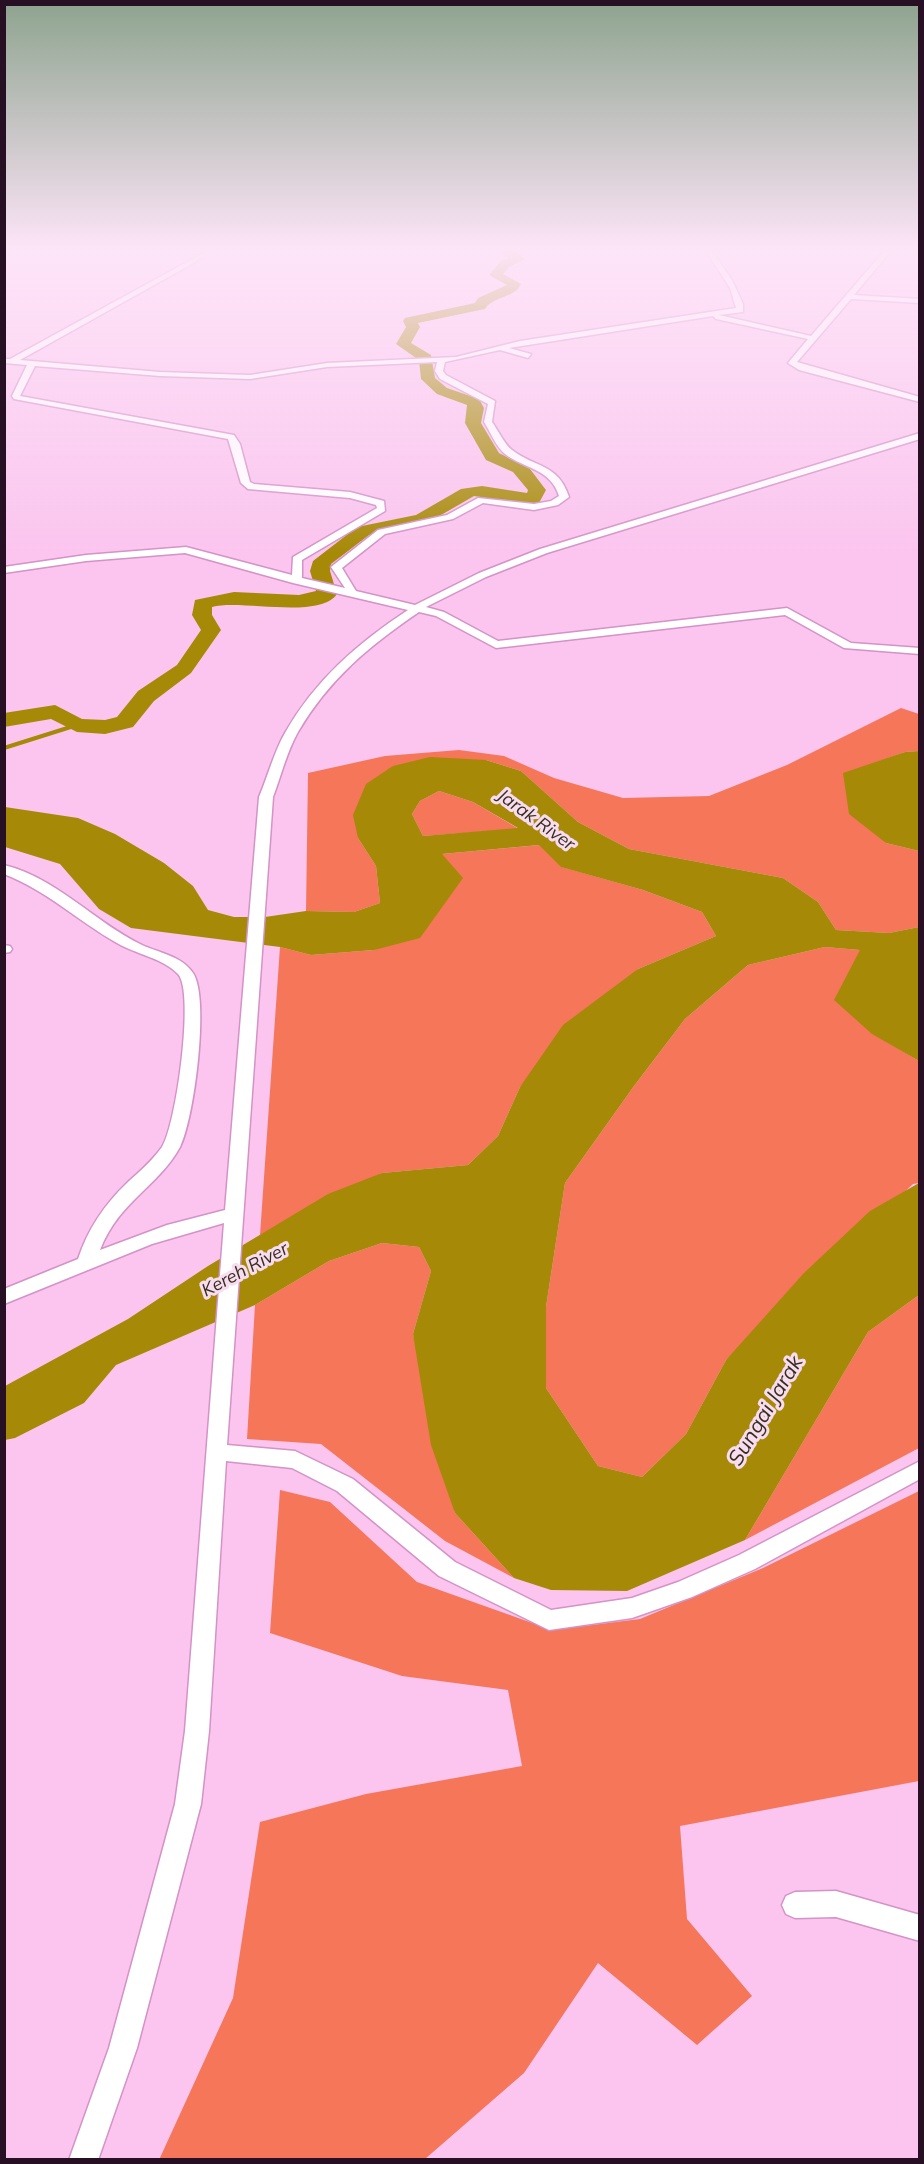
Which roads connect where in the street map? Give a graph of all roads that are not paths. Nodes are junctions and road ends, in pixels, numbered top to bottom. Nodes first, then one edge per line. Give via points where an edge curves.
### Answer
1 (25, 352) edge
2 (477, 352) edge
3 (515, 352) edge
4 (801, 352) edge
5 (528, 356) dead end
6 (8, 361) edge
7 (439, 361) junction
8 (32, 364) junction
9 (920, 400) edge
10 (920, 436) edge
11 (900, 442) junction
12 (920, 450) edge
13 (4, 570) edge
14 (302, 582) junction
15 (346, 592) junction
16 (416, 608) junction
17 (920, 651) edge
18 (4, 869) edge
19 (233, 1218) junction
20 (87, 1260) junction
21 (4, 1297) edge
22 (216, 1453) junction
23 (920, 1469) edge
24 (795, 1905) dead end
25 (920, 1928) edge
26 (83, 2160) edge

1 - 6 street
2 - 7 street
3 - 5 street
4 - 9 street via 792,363 795,366
6 - 8 street
7 - 8 street via 327,365 249,377
7 - 15 street via 443,377 492,404 488,422 507,451 547,471 560,484 564,496 545,505 525,508 481,500 450,517 382,532 336,567 350,586
8 - 14 street via 18,399 231,437 246,483 251,487 350,495 381,503 382,509 376,515 297,559
10 - 11 street
11 - 12 street
11 - 16 street via 538,552 459,584
13 - 14 street via 177,550
14 - 15 street
15 - 16 street
16 - 17 street via 440,614 496,645 787,611 848,646
16 - 19 street via 370,639 334,674 304,708 278,756 266,797
18 - 20 street via 28,876 130,945 179,967 189,977 192,1027 186,1090 172,1143 161,1162 111,1212 94,1238
19 - 20 street via 190,1223
19 - 22 street
20 - 21 street
22 - 23 street via 295,1460 345,1485 447,1569 549,1620 632,1608 684,1590 747,1562
22 - 26 street via 197,1731 188,1804 123,2048
24 - 25 street via 836,1904

